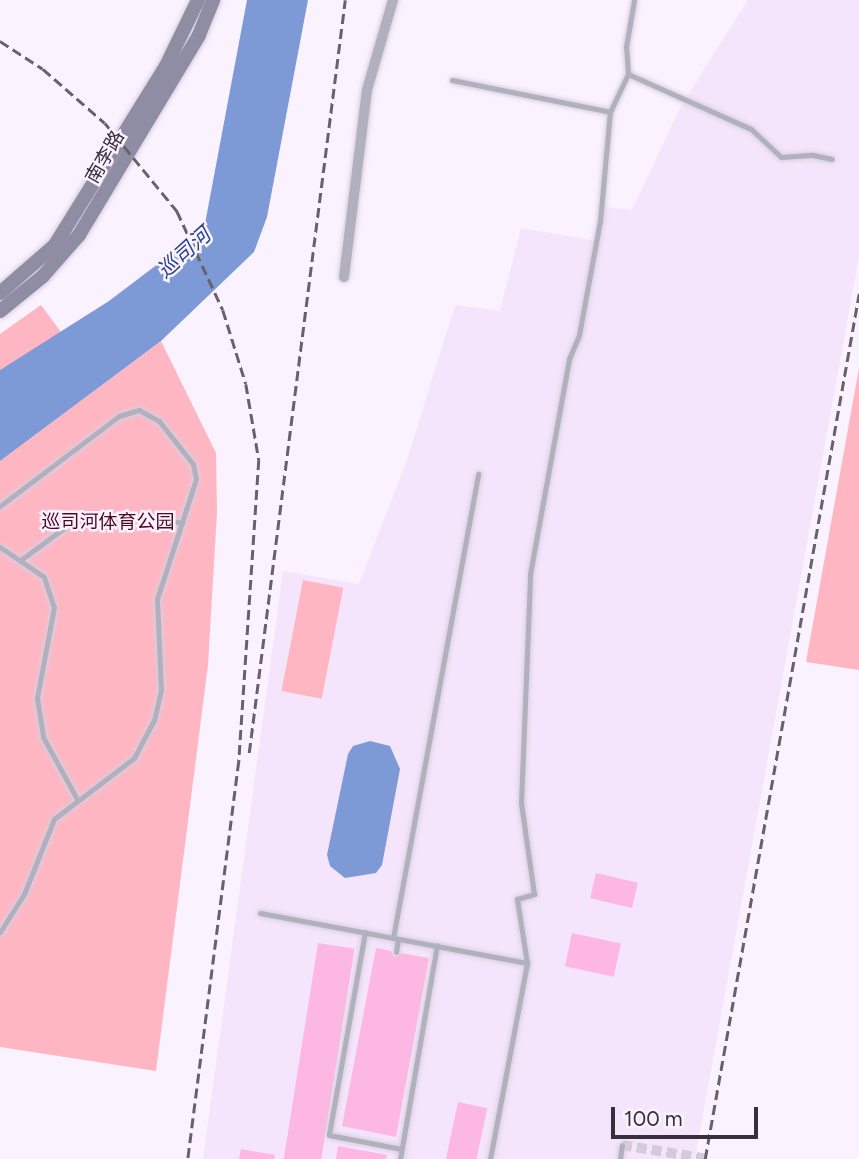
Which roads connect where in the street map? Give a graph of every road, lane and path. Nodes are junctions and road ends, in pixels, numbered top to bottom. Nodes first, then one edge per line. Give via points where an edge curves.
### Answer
1 (198, 0) edge
2 (213, 0) edge
3 (393, 0) edge
4 (634, 0) edge
5 (628, 74) junction
6 (452, 80) dead end
7 (610, 112) junction
8 (832, 159) dead end
9 (344, 277) dead end
10 (0, 293) edge
11 (0, 311) edge
12 (478, 474) dead end
13 (0, 506) edge
14 (183, 523) junction
15 (0, 547) edge
16 (22, 559) junction
17 (77, 799) junction
18 (260, 913) dead end
19 (0, 932) edge
20 (365, 932) junction
21 (396, 938) junction
22 (437, 945) junction
23 (396, 952) dead end
24 (527, 963) junction
25 (622, 1145) dead end
26 (402, 1149) junction
27 (400, 1159) edge
28 (491, 1159) edge
29 (620, 1159) edge

1 - 10 main road, 南李路 via 166,66 55,245
2 - 11 main road, 南李路 via 199,34 79,235 43,276
3 - 9 street via 367,90
4 - 5 lane via 626,47
5 - 7 lane
5 - 8 lane via 751,130 781,157
6 - 7 lane
7 - 24 lane via 600,221 579,335 569,359 530,574 521,803 534,894 517,899
12 - 21 lane
13 - 14 lane via 119,416 139,410 159,421 192,464 196,479
14 - 16 lane via 145,517 79,517
14 - 17 lane via 157,599 161,690 155,720 134,758 102,786
15 - 16 lane
16 - 17 lane via 44,577 54,607 37,698 43,737
17 - 19 lane via 54,819 24,894
18 - 20 lane
20 - 21 lane
20 - 26 lane via 328,1135
21 - 22 lane
21 - 23 lane
22 - 24 lane
22 - 26 lane
24 - 28 lane
25 - 29 lane
26 - 27 lane

